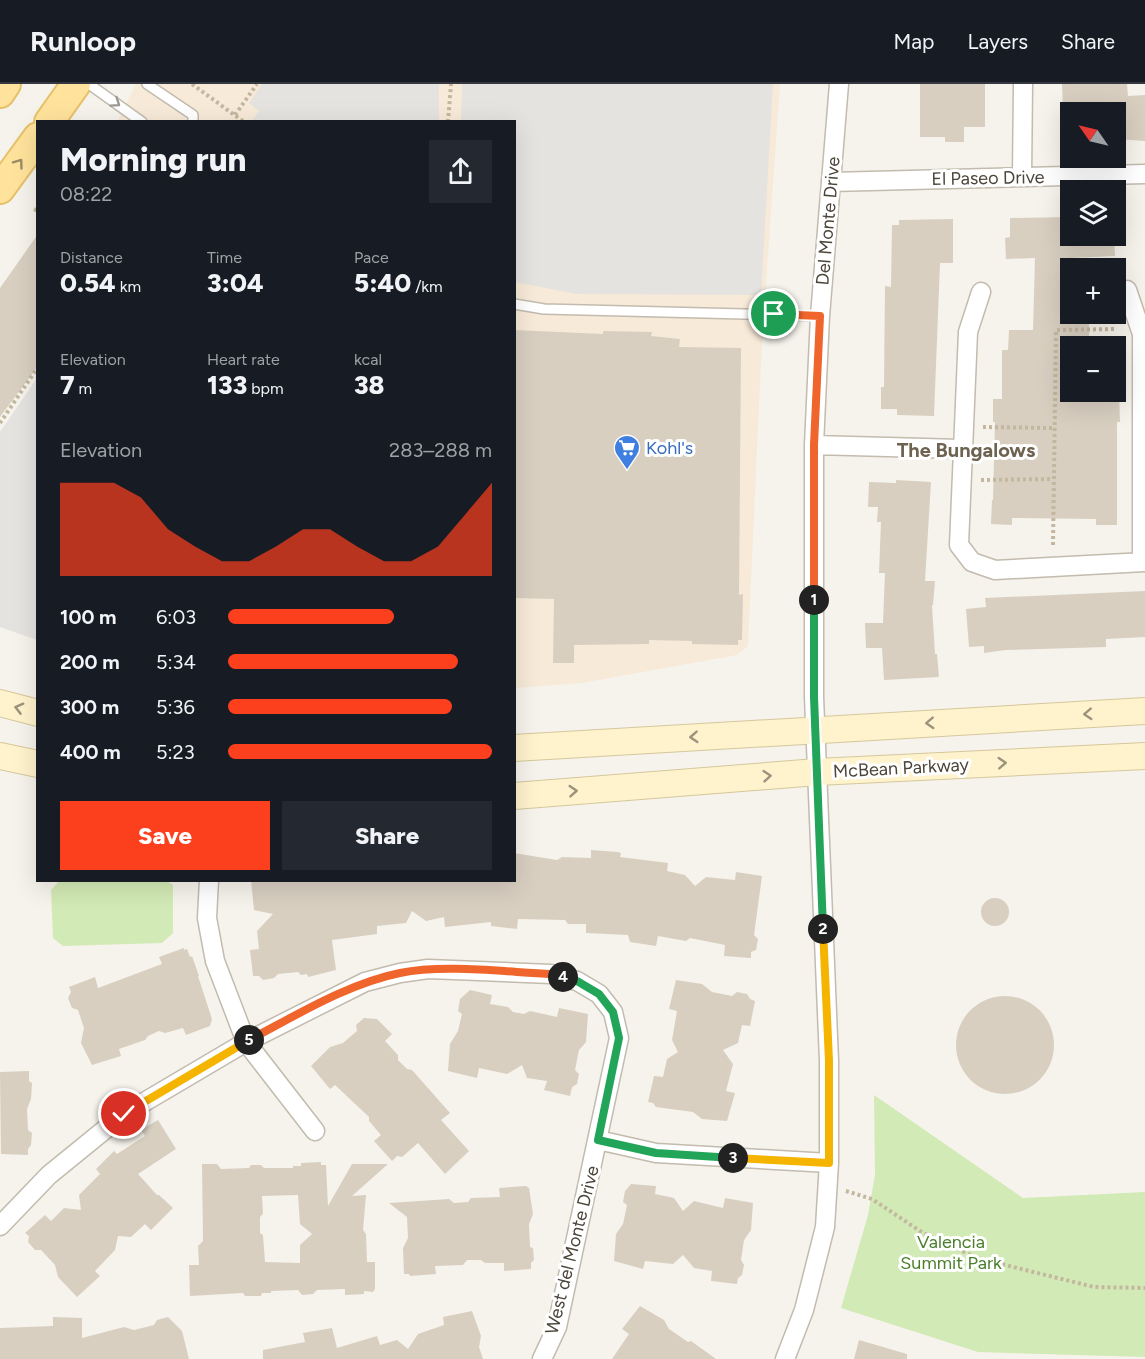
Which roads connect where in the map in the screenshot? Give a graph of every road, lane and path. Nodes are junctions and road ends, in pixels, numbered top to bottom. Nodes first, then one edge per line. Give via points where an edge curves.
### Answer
1 (6, 84) edge
2 (76, 84) edge
3 (89, 84) edge
4 (147, 84) edge
5 (192, 84) edge
6 (257, 84) edge
7 (451, 84) edge
8 (839, 84) edge
9 (1023, 84) edge
10 (0, 93) edge
11 (235, 115) junction
12 (50, 120) edge
13 (139, 120) edge
14 (193, 120) edge
15 (241, 120) edge
16 (448, 120) edge
17 (36, 140) edge
18 (1145, 174) edge
19 (1022, 177) junction
20 (831, 182) junction
21 (0, 189) edge
22 (1127, 290) dead end
23 (981, 292) dead end
24 (516, 304) edge
25 (820, 316) junction
26 (1117, 329) dead end
27 (36, 371) edge
28 (0, 423) edge
29 (982, 427) dead end
30 (1054, 428) junction
31 (814, 445) junction
32 (961, 449) junction
33 (1053, 479) junction
34 (981, 480) dead end
35 (1053, 545) dead end
36 (1143, 562) edge
37 (0, 703) edge
38 (1145, 711) edge
39 (36, 712) edge
40 (815, 730) junction
41 (516, 748) edge
42 (0, 756) edge
43 (1145, 756) edge
44 (36, 764) edge
45 (817, 772) junction
46 (516, 796) edge
47 (209, 882) edge
48 (246, 1042) junction
49 (315, 1131) dead end
50 (598, 1140) junction
51 (829, 1163) junction
52 (828, 1185) junction
53 (0, 1226) edge
54 (1145, 1288) edge
55 (542, 1359) edge
56 (785, 1359) edge

1 - 10 main road
2 - 12 main road
3 -> 13 lane
4 - 14 lane via 193,115
5 - 11 path
6 - 11 path
7 - 16 path
8 - 20 street, Del Monte Drive
9 - 19 street
11 - 15 path
21 -> 17 main road
18 - 19 street, El Paseo Drive
19 - 20 street, El Paseo Drive
20 - 25 street, Del Monte Drive
22 - 36 street via 1142,334
23 - 32 street via 968,332
24 - 25 lane via 544,309
25 - 31 street, Del Monte Drive
26 - 30 path via 1056,330
27 - 28 path
29 - 30 path
30 - 33 path
31 - 32 street
31 - 40 street, Del Monte Drive
32 - 36 street via 959,545 972,562 995,570
33 - 34 path
33 - 35 path
39 -> 37 main road
38 -> 40 main road
40 -> 41 main road
40 - 45 street, Del Monte Drive
42 - 44 main road
45 -> 43 main road, McBean Parkway
46 -> 45 main road, McBean Parkway
45 - 51 street, Del Monte Drive via 829,1061
47 - 48 street via 207,918 215,961
48 - 49 street
48 - 50 street, West del Monte Drive via 365,982 400,973 428,969 551,974 577,981 599,994 613,1012 619,1038
48 - 53 street, West del Monte Drive via 124,1114 49,1175
50 - 51 street, West del Monte Drive via 656,1153
50 - 55 street, West del Monte Drive via 557,1327
51 - 52 street, Del Monte Drive
52 - 54 path via 872,1199 923,1233 977,1258 1094,1287
52 - 56 street, Del Monte Drive via 820,1248 804,1310

